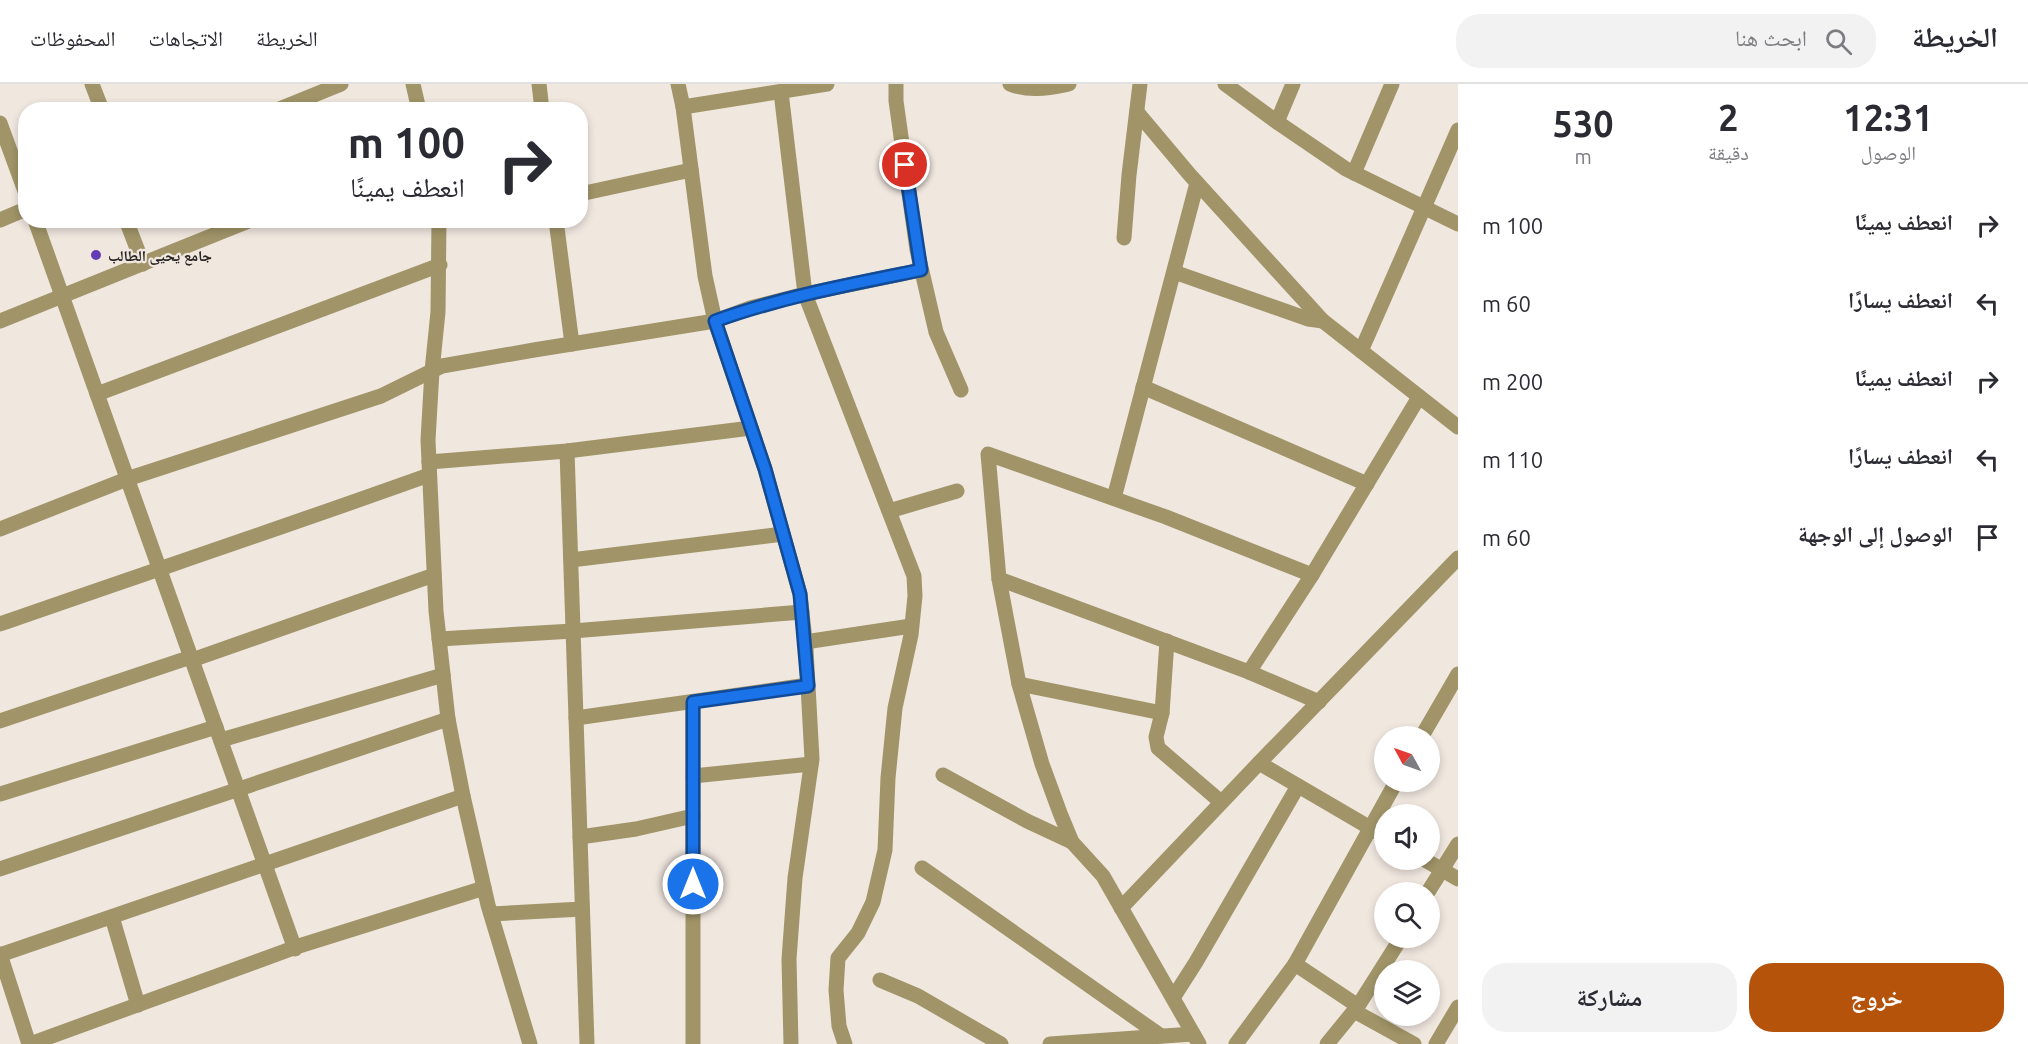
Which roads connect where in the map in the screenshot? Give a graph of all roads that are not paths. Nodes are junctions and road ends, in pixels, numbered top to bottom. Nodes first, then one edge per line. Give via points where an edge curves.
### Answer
1 (92, 84) edge
2 (341, 84) edge
3 (414, 84) edge
4 (539, 84) edge
5 (678, 84) edge
6 (827, 84) edge
7 (896, 84) edge
8 (1010, 84) edge
9 (1069, 84) edge
10 (1140, 84) edge
11 (1225, 84) edge
12 (1293, 84) edge
13 (1392, 84) edge
14 (781, 92) junction
15 (99, 102) edge
16 (297, 102) edge
17 (417, 102) edge
18 (541, 102) edge
19 (683, 107) junction
20 (1137, 112) junction
21 (1277, 122) junction
22 (0, 123) edge
23 (1458, 130) edge
24 (691, 170) junction
25 (18, 172) edge
26 (1354, 173) junction
27 (1197, 183) junction
28 (588, 192) edge
29 (1424, 208) junction
30 (18, 213) edge
31 (0, 220) edge
32 (1458, 224) edge
33 (38, 228) edge
34 (129, 228) edge
35 (231, 228) edge
36 (440, 228) edge
37 (556, 228) edge
38 (1124, 238) dead end
39 (143, 264) junction
40 (440, 265) junction
41 (921, 270) junction
42 (1174, 272) junction
43 (804, 294) junction
44 (62, 296) junction
45 (0, 320) edge
46 (715, 321) junction
47 (1323, 321) junction
48 (572, 344) junction
49 (1361, 351) junction
50 (432, 371) junction
51 (1143, 387) junction
52 (961, 390) dead end
53 (97, 394) junction
54 (1419, 397) junction
55 (751, 428) junction
56 (1458, 428) edge
57 (567, 451) junction
58 (429, 468) junction
59 (127, 479) junction
60 (1367, 484) junction
61 (957, 491) dead end
62 (1114, 498) junction
63 (890, 511) junction
64 (0, 529) edge
65 (783, 534) junction
66 (1458, 558) edge
67 (571, 560) junction
68 (159, 569) junction
69 (435, 575) junction
70 (1312, 575) junction
71 (999, 579) junction
72 (802, 612) junction
73 (0, 624) edge
74 (911, 626) junction
75 (573, 631) junction
76 (439, 639) junction
77 (1167, 641) junction
78 (805, 642) junction
79 (191, 658) junction
80 (1249, 672) junction
81 (1458, 674) edge
82 (443, 675) junction
83 (1019, 684) junction
84 (808, 686) junction
85 (693, 702) junction
86 (1319, 702) junction
87 (1162, 713) junction
88 (576, 718) junction
89 (447, 719) junction
90 (0, 721) edge
91 (1428, 726) edge
92 (218, 734) junction
93 (1259, 763) junction
94 (811, 764) junction
95 (943, 775) dead end
96 (693, 776) junction
97 (1298, 786) junction
98 (238, 790) junction
99 (1390, 792) edge
100 (0, 794) edge
101 (463, 796) junction
102 (1221, 802) junction
103 (693, 816) junction
104 (1369, 827) junction
105 (1374, 830) edge
106 (580, 837) junction
107 (1072, 842) junction
108 (1458, 843) edge
109 (265, 864) junction
110 (922, 868) dead end
111 (0, 869) edge
112 (1442, 870) junction
113 (1458, 879) edge
114 (1434, 882) edge
115 (484, 888) junction
116 (1121, 908) junction
117 (582, 909) junction
118 (491, 914) junction
119 (112, 917) junction
120 (1395, 948) edge
121 (295, 949) junction
122 (0, 955) edge
123 (1295, 964) junction
124 (880, 980) dead end
125 (1173, 998) junction
126 (138, 1005) junction
127 (1458, 1007) edge
128 (1356, 1009) junction
129 (1161, 1036) junction
130 (1196, 1039) edge
131 (1093, 1042) edge
132 (30, 1044) edge
133 (530, 1044) edge
134 (587, 1044) edge
135 (693, 1044) edge
136 (791, 1044) edge
137 (845, 1044) edge
138 (1001, 1044) edge
139 (1050, 1044) edge
140 (1236, 1044) edge
141 (1327, 1044) edge
142 (1414, 1044) edge
143 (1436, 1044) edge

1 - 15 street
2 - 16 street
3 - 17 street
4 - 18 street
5 - 19 street
6 - 14 street
7 - 41 street
8 - 9 street via 1023,89 1048,89
10 - 20 street
11 - 21 street
12 - 21 street
13 - 26 street
14 - 19 street
14 - 43 street
19 - 24 street
20 - 27 street
20 - 38 street
21 - 26 street
22 - 25 street
23 - 29 street
24 - 28 street
24 - 46 street
26 - 29 street
27 - 42 street
27 - 47 street
29 - 32 street
29 - 49 street
30 - 31 street
33 - 44 street
34 - 39 street
35 - 39 street
36 - 40 street
37 - 48 street
39 - 44 street
40 - 50 street
40 - 53 street
41 - 43 street
41 - 52 street via 936,332
42 - 47 street
42 - 51 street
43 - 46 street
43 - 63 street
44 - 45 street
44 - 53 street
46 - 48 street
46 - 55 street
47 - 49 street
48 - 50 street via 442,366
49 - 54 street
50 - 58 street
50 - 59 street via 381,396
51 - 60 street
51 - 62 street
53 - 59 street
54 - 56 street
54 - 60 street
55 - 57 street
55 - 65 street
57 - 58 street
57 - 67 street
58 - 68 street via 270,532
58 - 69 street
59 - 64 street
59 - 68 street
60 - 70 street
61 - 63 street
62 - 70 street
62 - 71 street via 988,454
63 - 74 street via 914,576
65 - 67 street
65 - 72 street
66 - 86 street
67 - 75 street
68 - 73 street
68 - 79 street
69 - 76 street
69 - 79 street
70 - 80 street
71 - 77 street
71 - 83 street
72 - 75 street
72 - 78 street
74 - 78 street
74 - 137 street via 895,708 885,850 873,902 858,933 838,957 836,990
75 - 76 street
75 - 88 street
76 - 82 street
77 - 80 street
77 - 87 street
78 - 84 street
79 - 90 street
79 - 92 street
80 - 86 street
81 - 91 street
82 - 89 street
82 - 92 street
83 - 87 street
83 - 107 street via 1042,764
84 - 85 street
84 - 94 street
85 - 88 street
85 - 96 street
86 - 93 street
87 - 102 street via 1156,737 1158,748
88 - 106 street
89 - 98 street
89 - 101 street
92 - 98 street
92 - 100 street
93 - 97 street
93 - 102 street
94 - 96 street
94 - 136 street via 795,878 789,959
95 - 107 street
96 - 103 street
97 - 104 street
97 - 125 street
98 - 109 street
98 - 111 street
99 - 104 street
101 - 109 street
101 - 115 street
102 - 116 street
103 - 106 street
103 - 135 street
104 - 105 street
104 - 123 street
106 - 117 street
107 - 116 street via 1103,876
108 - 112 street
109 - 119 street
109 - 121 street
110 - 129 street
112 - 113 street
112 - 114 street
115 - 118 street
115 - 121 street
116 - 125 street
117 - 118 street
117 - 134 street
118 - 133 street
119 - 122 street
119 - 126 street
120 - 128 street
121 - 126 street
122 - 132 street
123 - 128 street
123 - 140 street
124 - 138 street via 918,996
125 - 130 street
126 - 132 street
127 - 143 street
128 - 141 street
128 - 142 street
129 - 130 street
129 - 131 street
131 - 139 street

